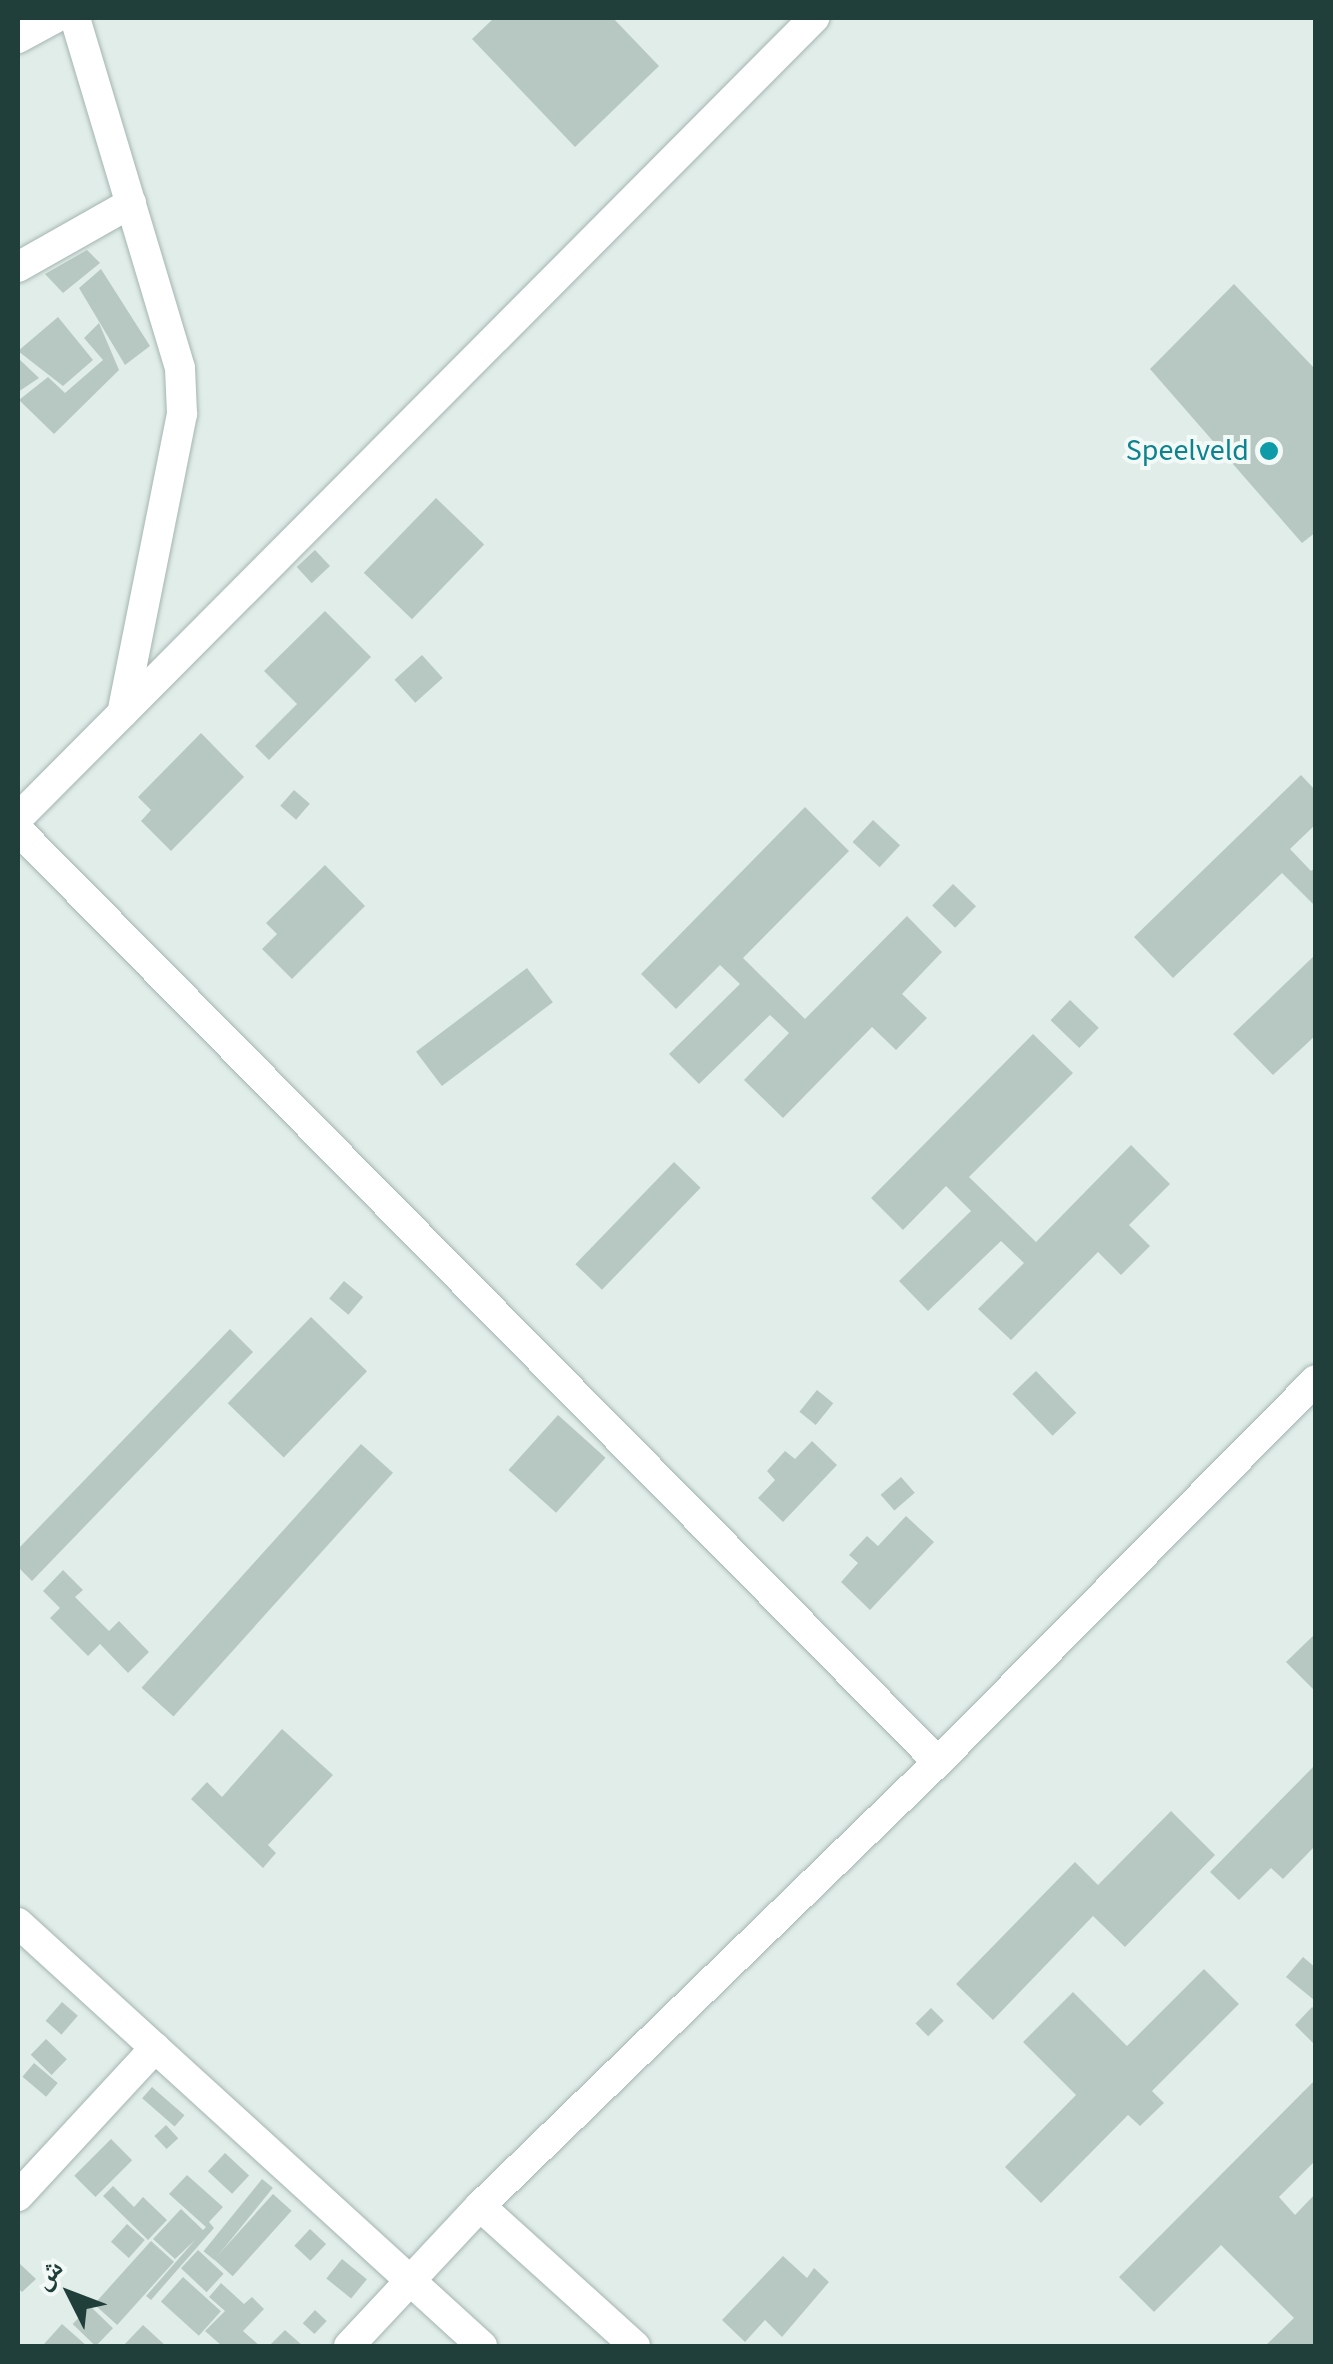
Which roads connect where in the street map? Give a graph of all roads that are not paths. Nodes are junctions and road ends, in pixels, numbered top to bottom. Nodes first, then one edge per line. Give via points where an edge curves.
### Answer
1 (55, 18) edge
2 (75, 18) edge
3 (814, 18) edge
4 (18, 38) edge
5 (131, 204) junction
6 (18, 267) edge
7 (122, 714) junction
8 (18, 818) edge
9 (18, 830) edge
10 (1316, 1380) edge
11 (938, 1762) junction
12 (18, 1923) edge
13 (154, 2048) junction
14 (18, 2196) edge
15 (480, 2206) junction
16 (411, 2279) junction
17 (349, 2346) edge
18 (482, 2346) edge
19 (634, 2346) edge

1 - 4 street
2 - 5 street
3 - 7 street
5 - 6 street
5 - 7 street via 180,368 182,414
7 - 8 street
9 - 11 street
10 - 11 street
11 - 15 street
12 - 13 street
13 - 14 street
13 - 16 street
15 - 16 street
15 - 19 street
16 - 17 street
16 - 18 street

